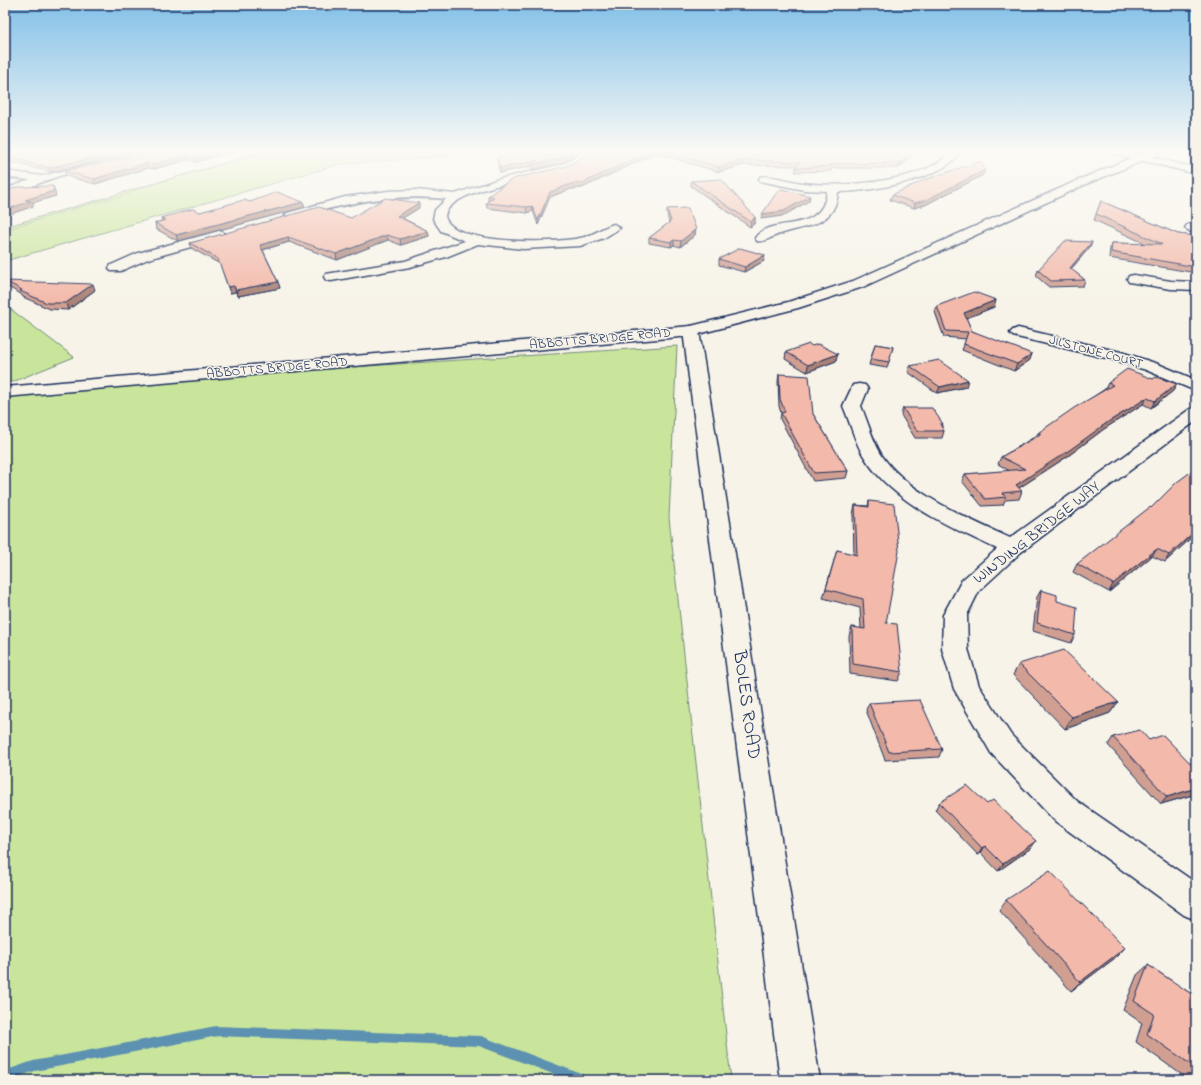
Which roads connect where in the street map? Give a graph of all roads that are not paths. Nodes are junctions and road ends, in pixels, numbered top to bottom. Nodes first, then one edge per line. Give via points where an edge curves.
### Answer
1 (340, 202) edge
2 (451, 202) edge
3 (832, 202) edge
4 (1039, 202) edge
5 (280, 218) edge
6 (614, 228) dead end
7 (227, 233) edge
8 (761, 238) dead end
9 (477, 240) junction
10 (116, 268) dead end
11 (331, 277) dead end
12 (1134, 279) dead end
13 (1196, 286) edge
14 (691, 331) junction
15 (1018, 333) dead end
16 (1196, 386) edge
17 (859, 389) dead end
18 (5, 392) edge
19 (1196, 413) edge
20 (1012, 548) junction
21 (1196, 903) edge
22 (800, 1080) edge

1 - 5 street
2 - 9 street via 441,209 439,215 443,226
3 - 8 street via 832,206 812,222 768,233
4 - 14 street, ABBOTTS BRIDGE ROAD via 858,284 786,308
6 - 9 street via 591,240 560,245 525,246
7 - 10 street via 142,256
9 - 11 street via 415,264
12 - 13 street
14 - 18 street, ABBOTTS BRIDGE ROAD
14 - 22 street, BOLES ROAD via 717,494
15 - 16 street, JILSTONE COURT via 1115,355 1152,367
17 - 20 street via 852,406 872,456 894,480 955,520
19 - 20 street, WINDING BRIDGE WAY
20 - 21 street, WINDING BRIDGE WAY via 970,586 955,615 955,649 967,689 1001,744 1066,811

